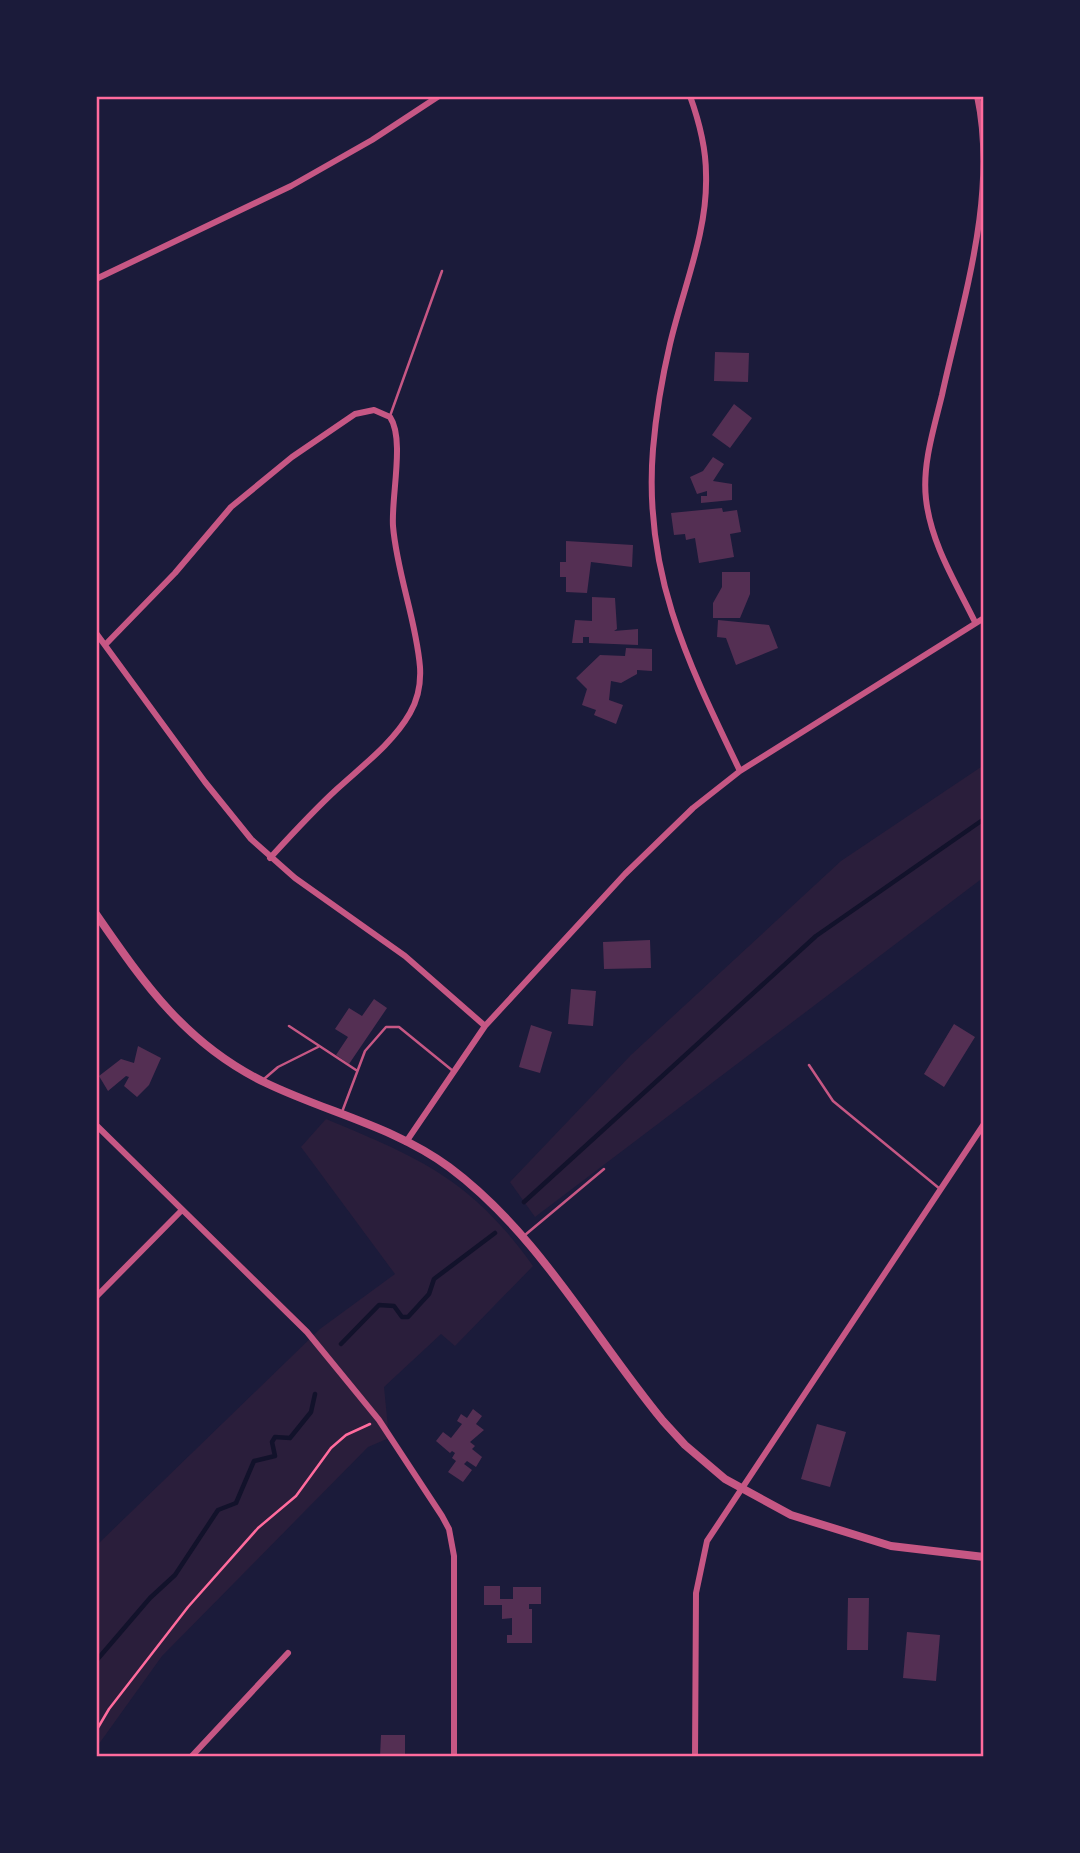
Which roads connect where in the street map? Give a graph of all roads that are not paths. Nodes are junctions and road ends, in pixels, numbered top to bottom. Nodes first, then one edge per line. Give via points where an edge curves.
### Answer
1 (439, 96) edge
2 (690, 96) edge
3 (977, 96) edge
4 (442, 271) dead end
5 (96, 279) edge
6 (390, 417) junction
7 (984, 618) edge
8 (975, 622) junction
9 (96, 633) edge
10 (106, 645) junction
11 (740, 771) junction
12 (270, 858) junction
13 (96, 914) edge
14 (289, 1026) dead end
15 (485, 1026) junction
16 (319, 1046) junction
17 (809, 1065) dead end
18 (356, 1070) junction
19 (453, 1071) junction
20 (261, 1081) junction
21 (341, 1115) junction
22 (984, 1124) edge
23 (96, 1125) edge
24 (407, 1142) junction
25 (604, 1169) dead end
26 (941, 1189) junction
27 (181, 1211) junction
28 (523, 1237) junction
29 (96, 1297) edge
30 (742, 1491) junction
31 (984, 1557) edge
32 (288, 1653) dead end
33 (191, 1757) edge
34 (454, 1757) edge
35 (695, 1757) edge

1 - 5 street via 291,186
2 - 11 street via 705,152 705,202 663,380 652,495 665,597 694,674
3 - 8 street via 983,189 933,435 926,497 938,547
4 - 6 lane
6 - 10 street via 373,410 355,414 251,488
6 - 12 street via 397,436 394,533 416,644 417,697 385,744
7 - 8 street
8 - 11 street
9 - 10 street
10 - 12 street via 225,809
11 - 15 street via 660,839
12 - 15 street via 405,956
13 - 20 street via 179,1024
14 - 16 lane
15 - 19 street
16 - 18 lane
16 - 20 lane
17 - 26 lane via 833,1101
18 - 19 lane via 380,1030 394,1026
18 - 21 lane
19 - 24 street
20 - 21 street
21 - 24 street
22 - 26 street
23 - 27 street
24 - 28 street via 471,1185
25 - 28 lane
26 - 30 street
27 - 29 street
27 - 34 street via 307,1332 379,1420 442,1516 452,1541
28 - 30 street via 663,1421 705,1463
30 - 31 street via 792,1515 891,1546
30 - 35 street via 712,1532 697,1575
32 - 33 street

